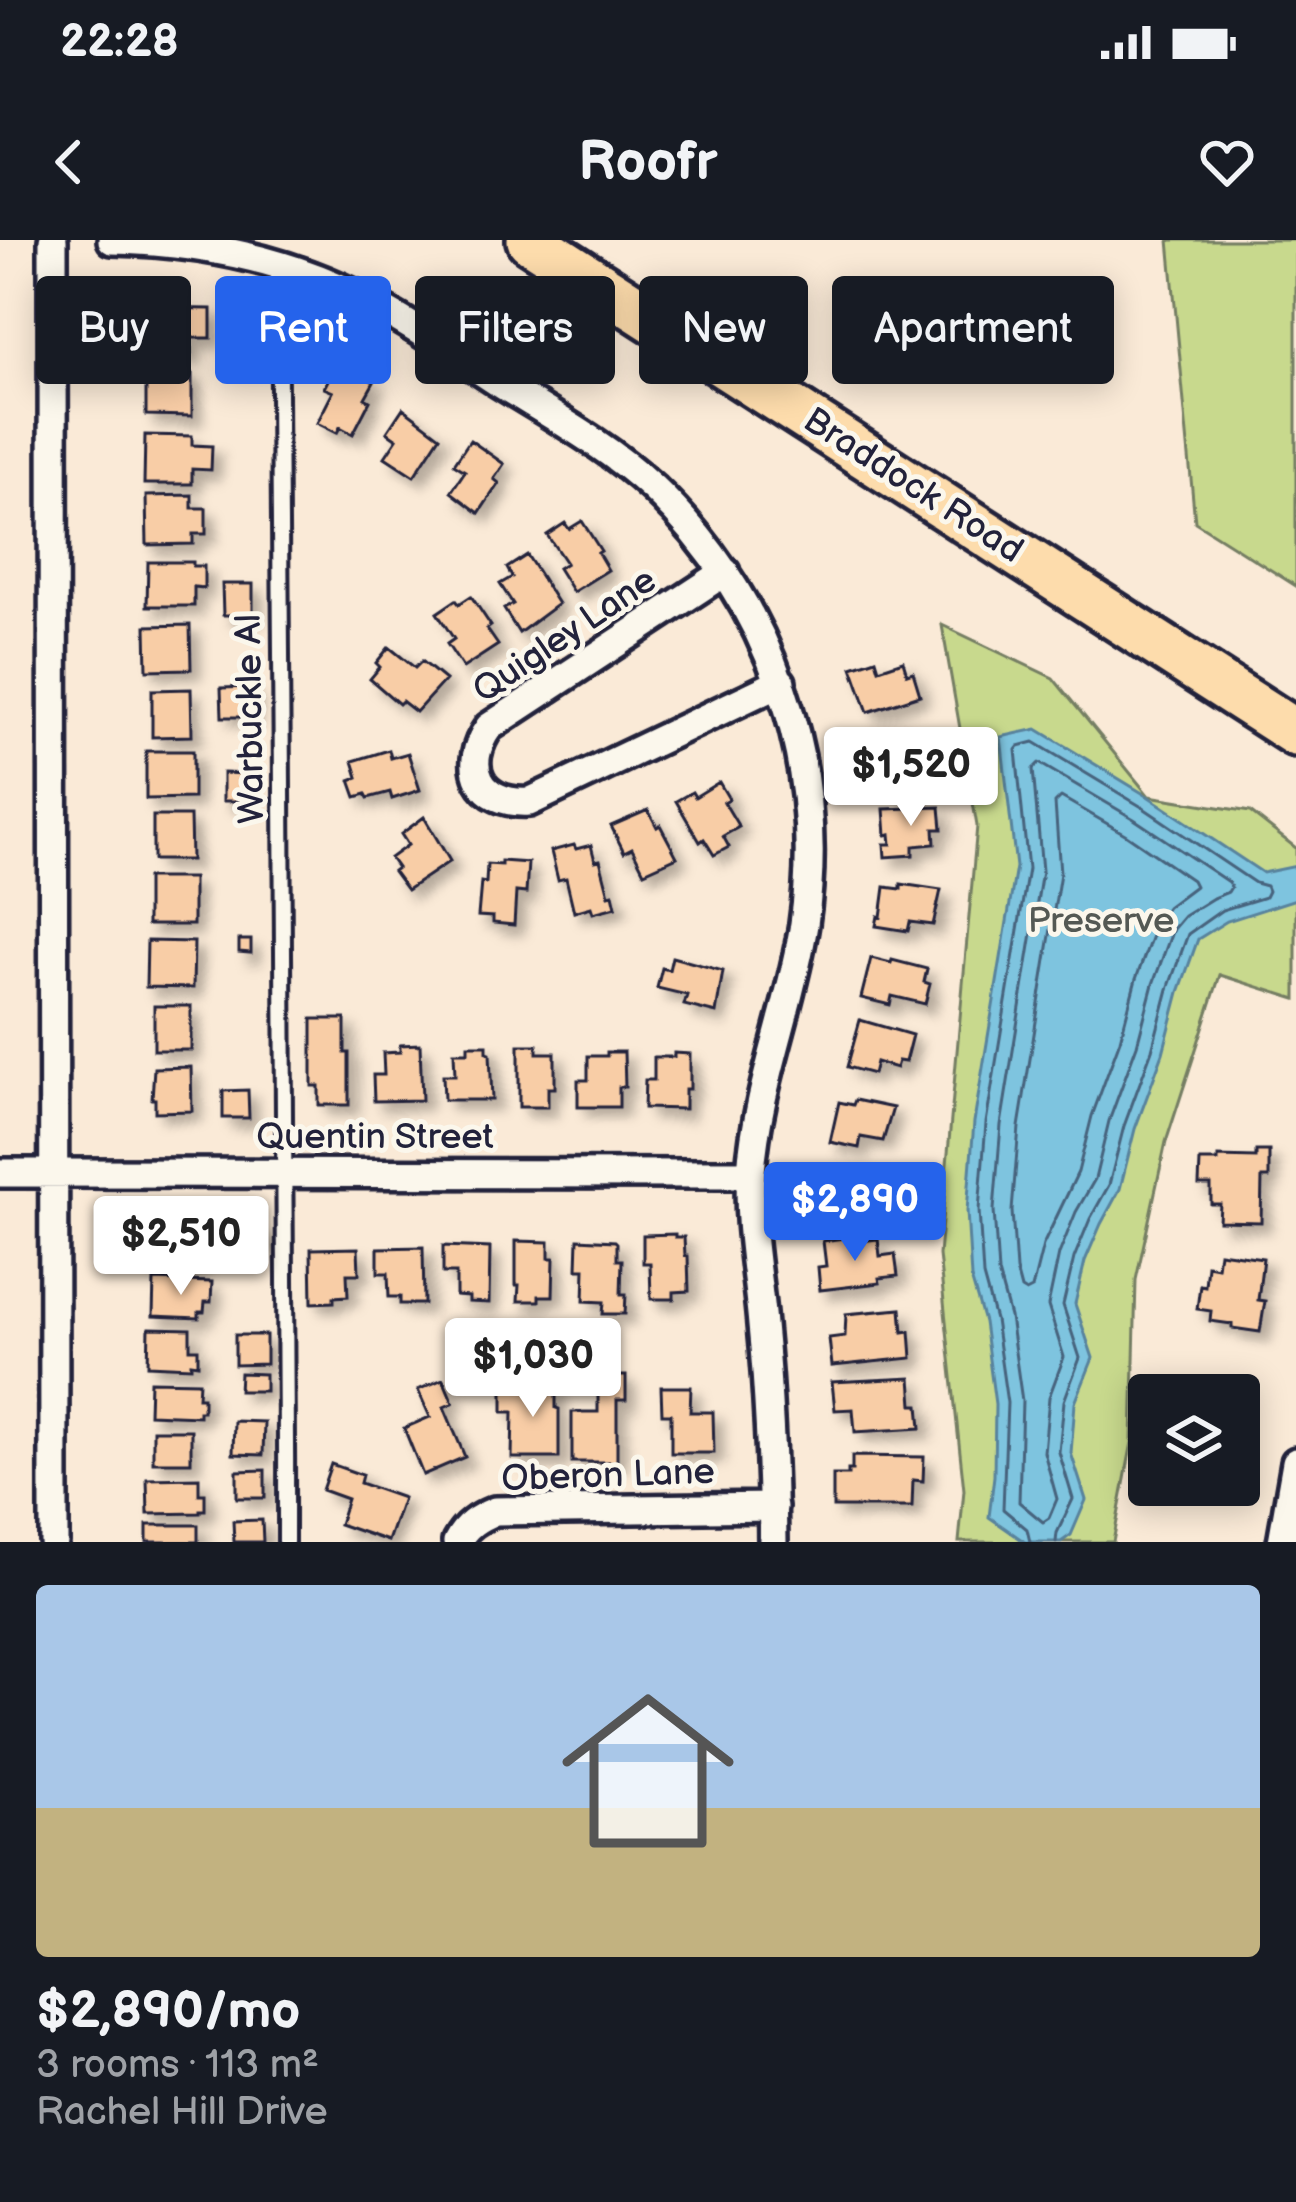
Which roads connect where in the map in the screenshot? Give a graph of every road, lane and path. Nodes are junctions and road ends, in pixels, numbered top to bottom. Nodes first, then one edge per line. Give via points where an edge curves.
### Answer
1 (53, 240) edge
2 (112, 240) edge
3 (530, 240) edge
4 (278, 264) junction
5 (725, 572) junction
6 (781, 682) junction
7 (1296, 733) edge
8 (0, 1173) edge
9 (54, 1173) junction
10 (287, 1173) junction
11 (750, 1174) junction
12 (1296, 1462) edge
13 (772, 1507) junction
14 (54, 1542) edge
15 (286, 1542) edge
16 (457, 1542) edge
17 (773, 1542) edge
18 (1282, 1542) edge

1 - 9 street
2 - 4 street
3 - 7 main road, Braddock Road
4 - 5 street via 386,311 604,448 692,529
4 - 10 lane, Warbuckle Al
5 - 6 street
5 - 6 street, Quigley Lane via 489,727 474,759 478,777 498,799 529,802
6 - 11 street via 802,760 809,869
8 - 9 street, Quentin Street
9 - 10 street, Quentin Street
9 - 14 street
10 - 11 street, Quentin Street
10 - 15 lane, Warbuckle Al
11 - 13 street
12 - 18 street
13 - 16 street, Oberon Lane via 495,1511
13 - 17 street

